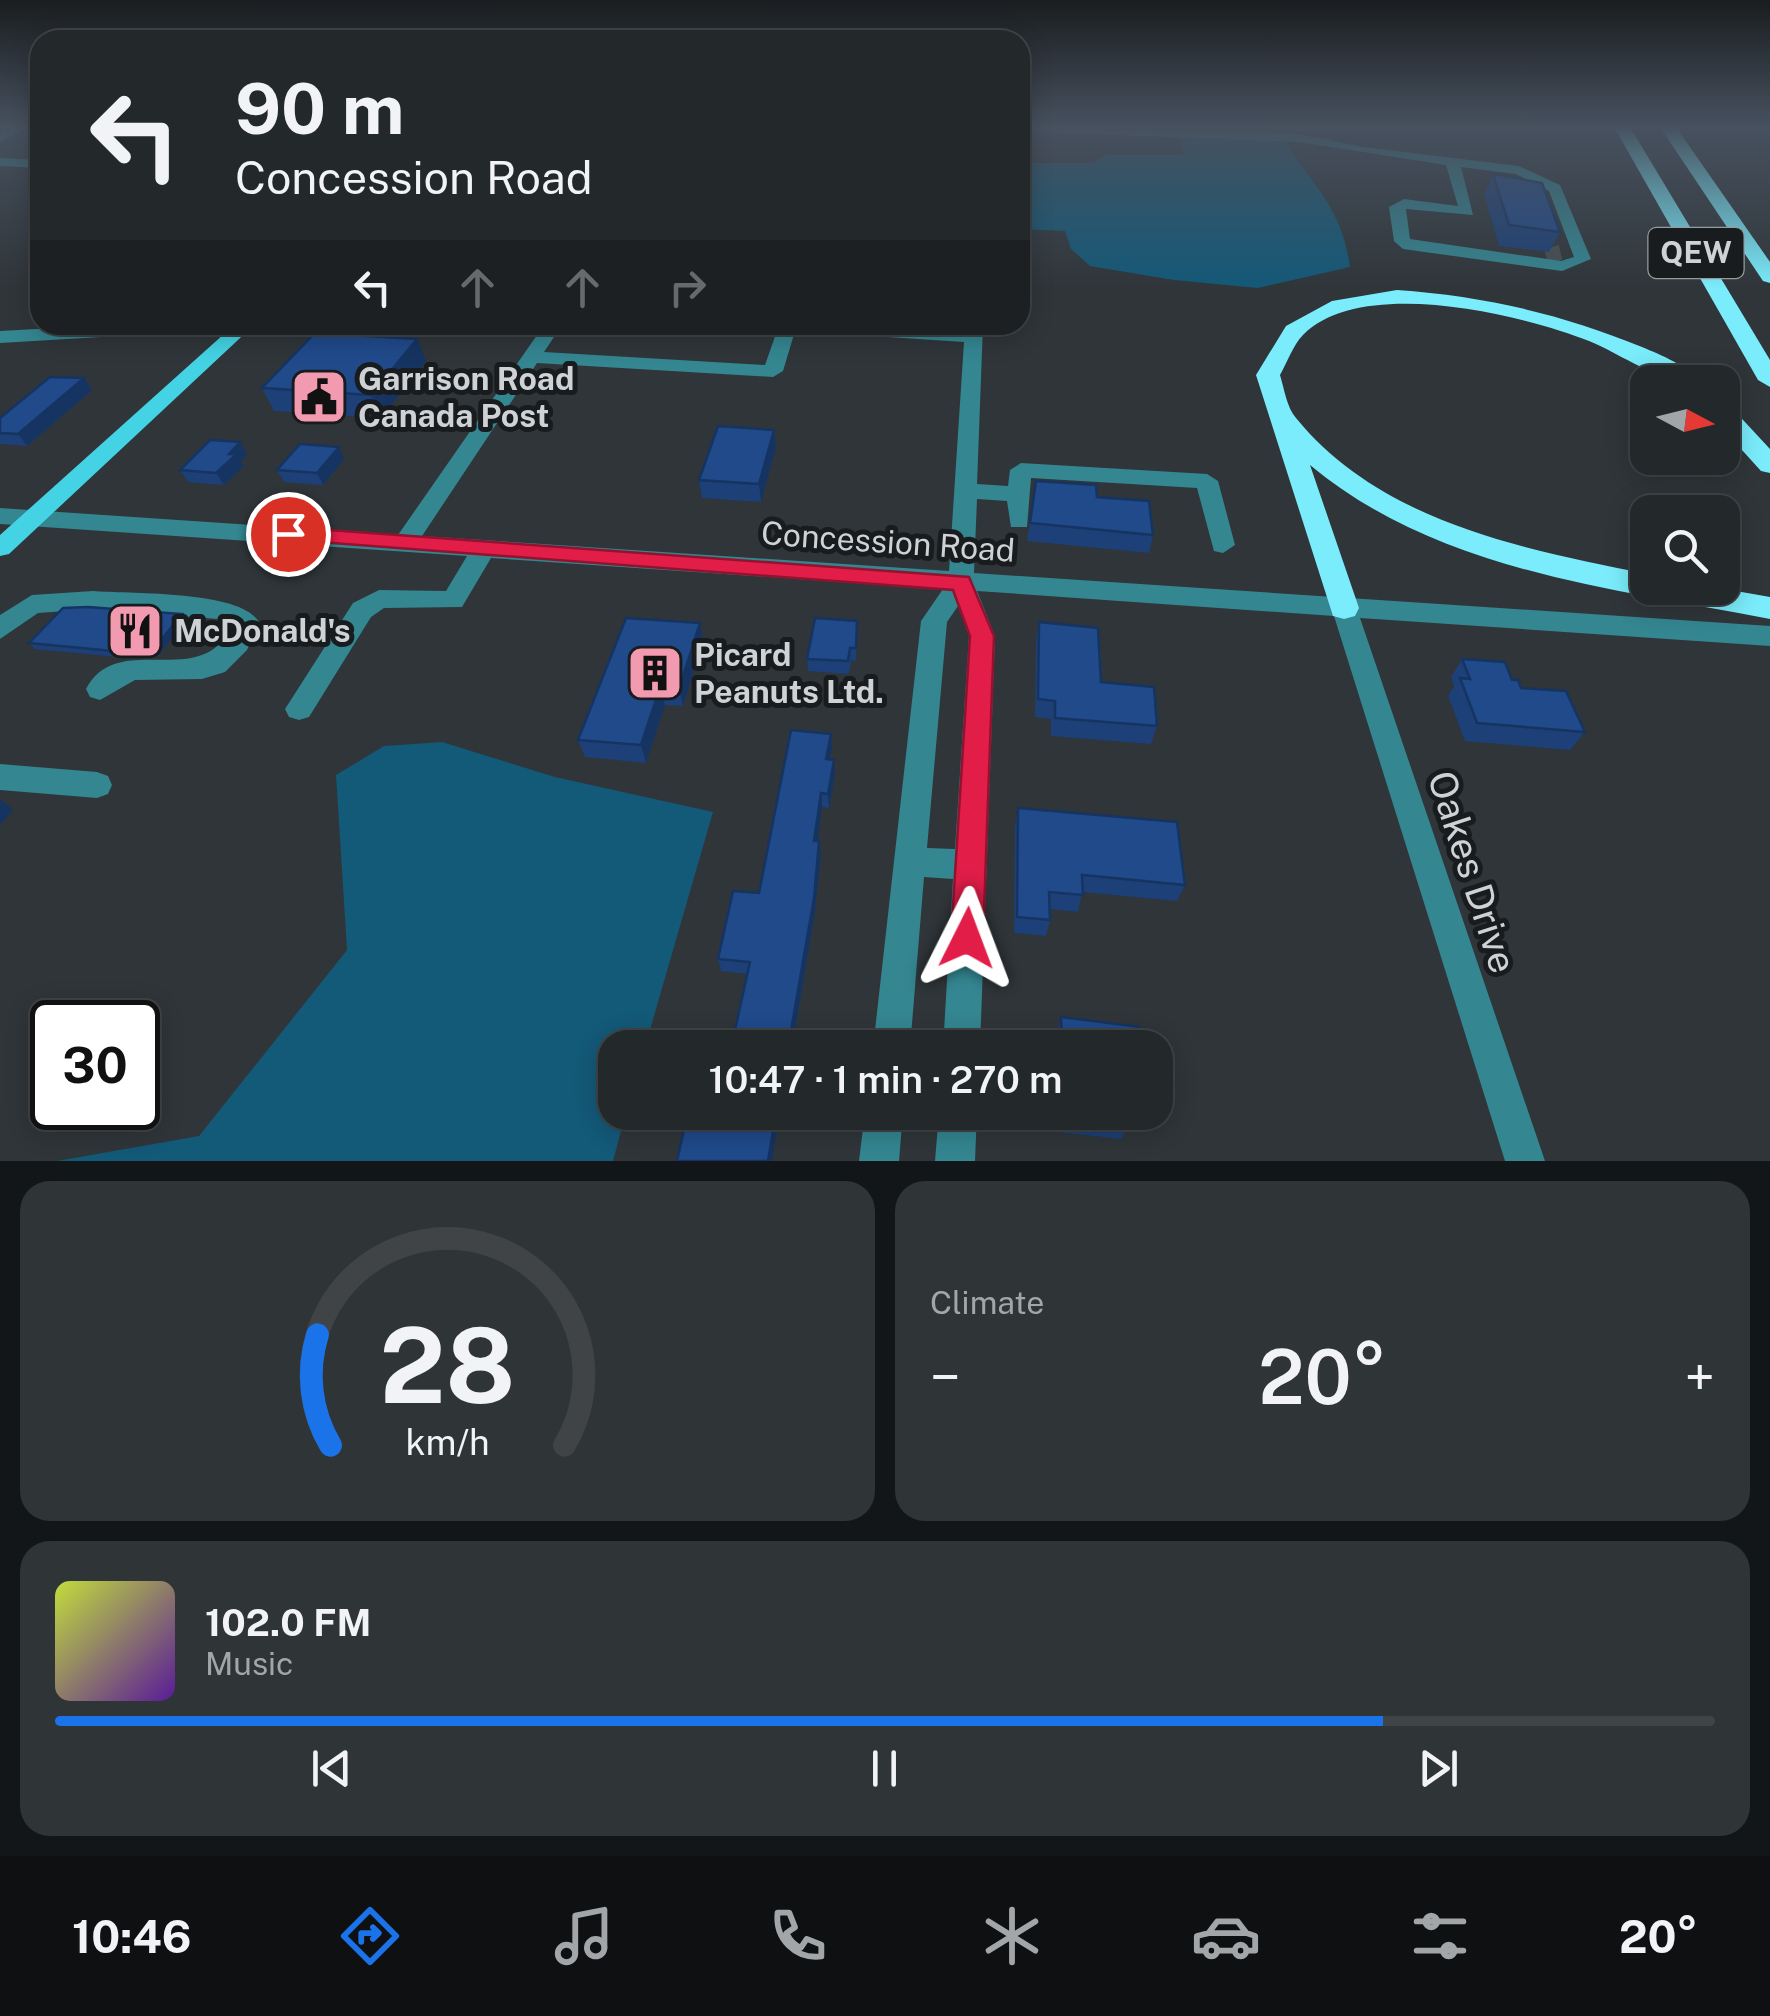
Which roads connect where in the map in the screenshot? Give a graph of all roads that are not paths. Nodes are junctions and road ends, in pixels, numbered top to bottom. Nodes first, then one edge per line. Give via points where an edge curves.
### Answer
1 (1458, 181) edge
2 (1541, 181) edge
3 (1654, 181) edge
4 (1706, 181) edge
5 (1724, 181) edge
6 (1770, 276) edge
7 (34, 335) edge
8 (234, 335) edge
9 (546, 335) edge
10 (786, 335) edge
11 (974, 335) edge
12 (0, 337) edge
13 (532, 357) junction
14 (1662, 365) edge
15 (1770, 380) edge
16 (1276, 406) junction
17 (1740, 432) edge
18 (1770, 465) edge
19 (966, 491) junction
20 (1018, 494) junction
21 (0, 516) edge
22 (34, 516) junction
23 (1018, 521) dead end
24 (406, 542) junction
25 (1223, 546) dead end
26 (0, 548) edge
27 (484, 548) junction
28 (1630, 580) edge
29 (961, 582) junction
30 (1740, 602) edge
31 (1344, 608) junction
32 (1770, 608) edge
33 (0, 630) edge
34 (1770, 636) edge
35 (100, 689) dead end
36 (298, 709) dead end
37 (0, 776) edge
38 (97, 785) dead end
39 (910, 862) junction
40 (971, 866) junction
41 (893, 1030) edge
42 (962, 1030) edge
43 (882, 1130) edge
44 (957, 1130) edge
45 (879, 1161) edge
46 (955, 1161) edge
47 (1525, 1161) edge

1 - 2 street via 1467,212 1397,207 1402,241 1554,254 1555,188
3 - 15 highway, QEW
4 - 6 highway, QEW
5 - 6 highway
7 - 12 street
8 - 22 main road
9 - 13 street
10 - 13 street via 772,371
11 - 19 street
13 - 24 street
14 - 16 highway via 1546,317 1450,299 1354,301 1293,330 1274,350 1268,374
16 - 28 highway via 1302,442 1352,484 1406,516 1503,552
16 - 31 highway
17 - 18 highway
19 - 20 street
19 - 29 street
20 - 23 street
20 - 25 street via 1022,470 1207,481
21 - 22 street, Concession Road
22 - 24 street, Concession Road
22 - 26 main road
24 - 27 street, Concession Road
27 - 29 street, Concession Road
27 - 36 street via 454,600 379,599 362,610
29 - 31 street, Concession Road
29 - 39 street via 934,621
29 - 40 street via 982,636
30 - 32 highway
31 - 34 street, Concession Road
31 - 47 street, Oakes Drive
33 - 35 street via 32,604 93,600 223,610 246,622 238,648 206,671 132,670
37 - 38 street
39 - 40 street
39 - 41 street
40 - 42 street
43 - 45 street
44 - 46 street

